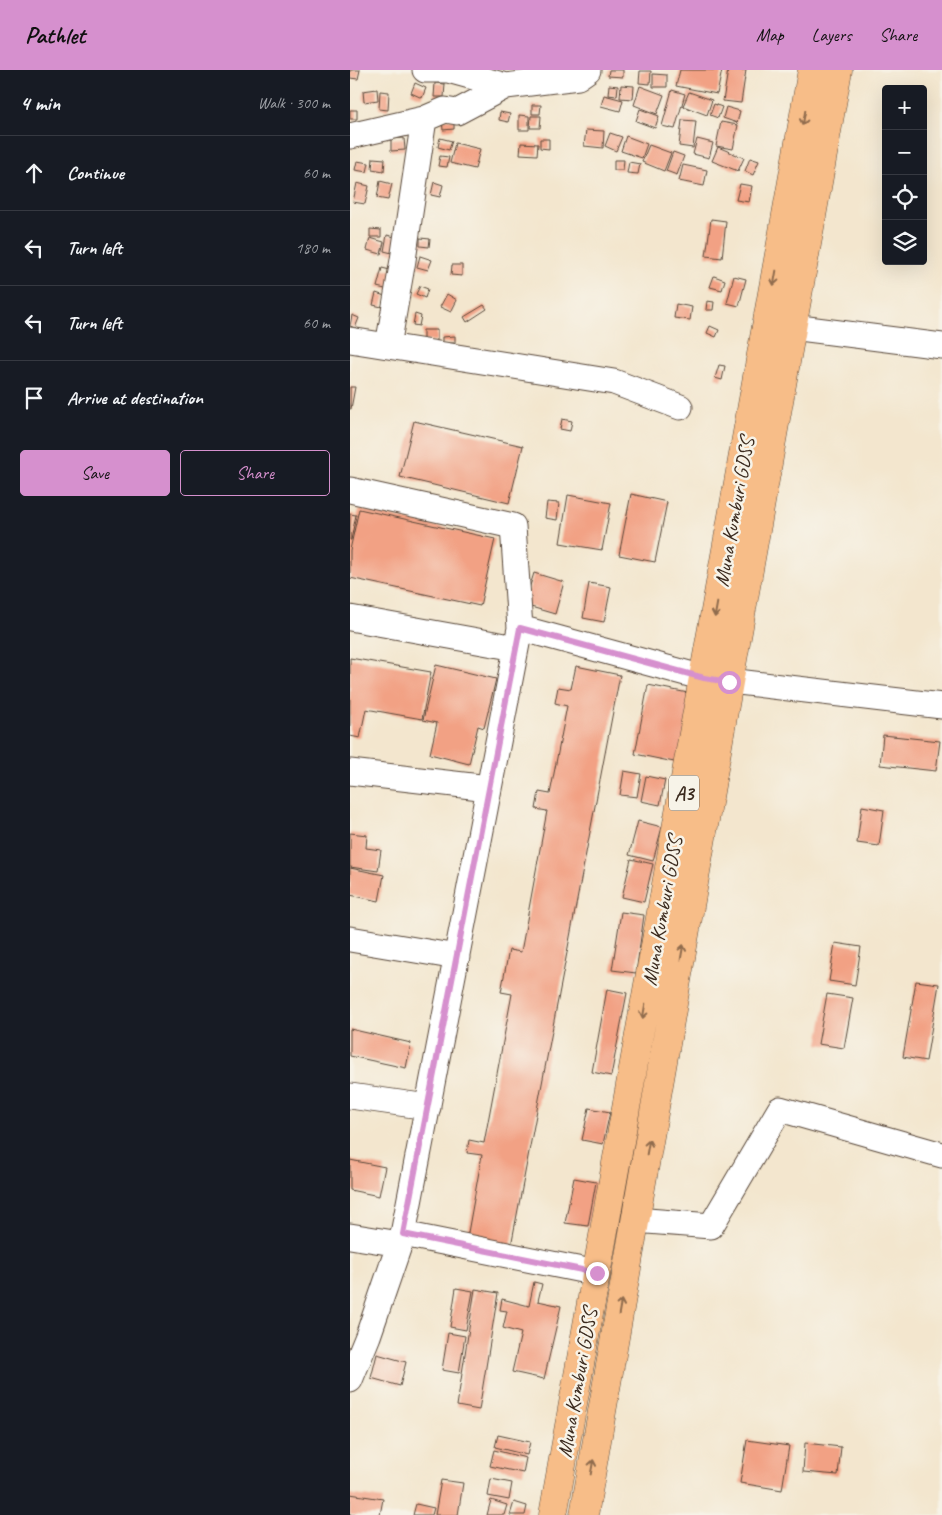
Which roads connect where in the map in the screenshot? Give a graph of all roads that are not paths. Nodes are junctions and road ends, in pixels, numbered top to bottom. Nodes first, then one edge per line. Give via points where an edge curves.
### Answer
1 (424, 70) edge
2 (448, 70) edge
3 (588, 70) edge
4 (812, 70) edge
5 (838, 70) edge
6 (506, 86) junction
7 (457, 112) junction
8 (424, 120) junction
9 (350, 136) edge
10 (792, 327) junction
11 (350, 340) edge
12 (388, 346) junction
13 (942, 346) edge
14 (680, 407) dead end
15 (350, 490) edge
16 (350, 618) edge
17 (518, 638) junction
18 (716, 680) junction
19 (942, 706) edge
20 (350, 772) edge
21 (489, 788) junction
22 (350, 939) edge
23 (456, 957) junction
24 (350, 1096) edge
25 (428, 1107) junction
26 (942, 1155) edge
27 (635, 1220) junction
28 (350, 1236) edge
29 (401, 1239) junction
30 (597, 1273) junction
31 (355, 1353) edge
32 (350, 1380) edge
33 (553, 1515) edge
34 (584, 1515) edge

1 - 2 street
2 - 6 street
2 - 7 street
3 - 6 street via 578,77
4 -> 18 highway, Muna Kumburi GDSS / A3
5 - 10 highway, Muna Kumburi GDSS / A3
6 - 7 street
7 - 8 street via 445,110
8 - 9 street
8 - 12 street
10 - 13 street
10 - 18 highway, Muna Kumburi GDSS / A3
11 - 12 street
12 - 14 street via 614,382
15 - 17 street via 513,526
16 - 17 street
17 - 18 street
17 - 21 street
18 - 19 street
27 -> 18 highway, Muna Kumburi GDSS / A3
18 -> 30 highway, Muna Kumburi GDSS / A3
20 - 21 street
21 - 23 street
22 - 23 street
23 - 25 street
24 - 25 street
25 - 29 street
26 - 27 street via 780,1109 711,1226
34 -> 27 highway, Muna Kumburi GDSS / A3
28 - 29 street
29 - 30 street
29 - 31 street
30 - 33 highway, Muna Kumburi GDSS / A3
31 - 32 street

